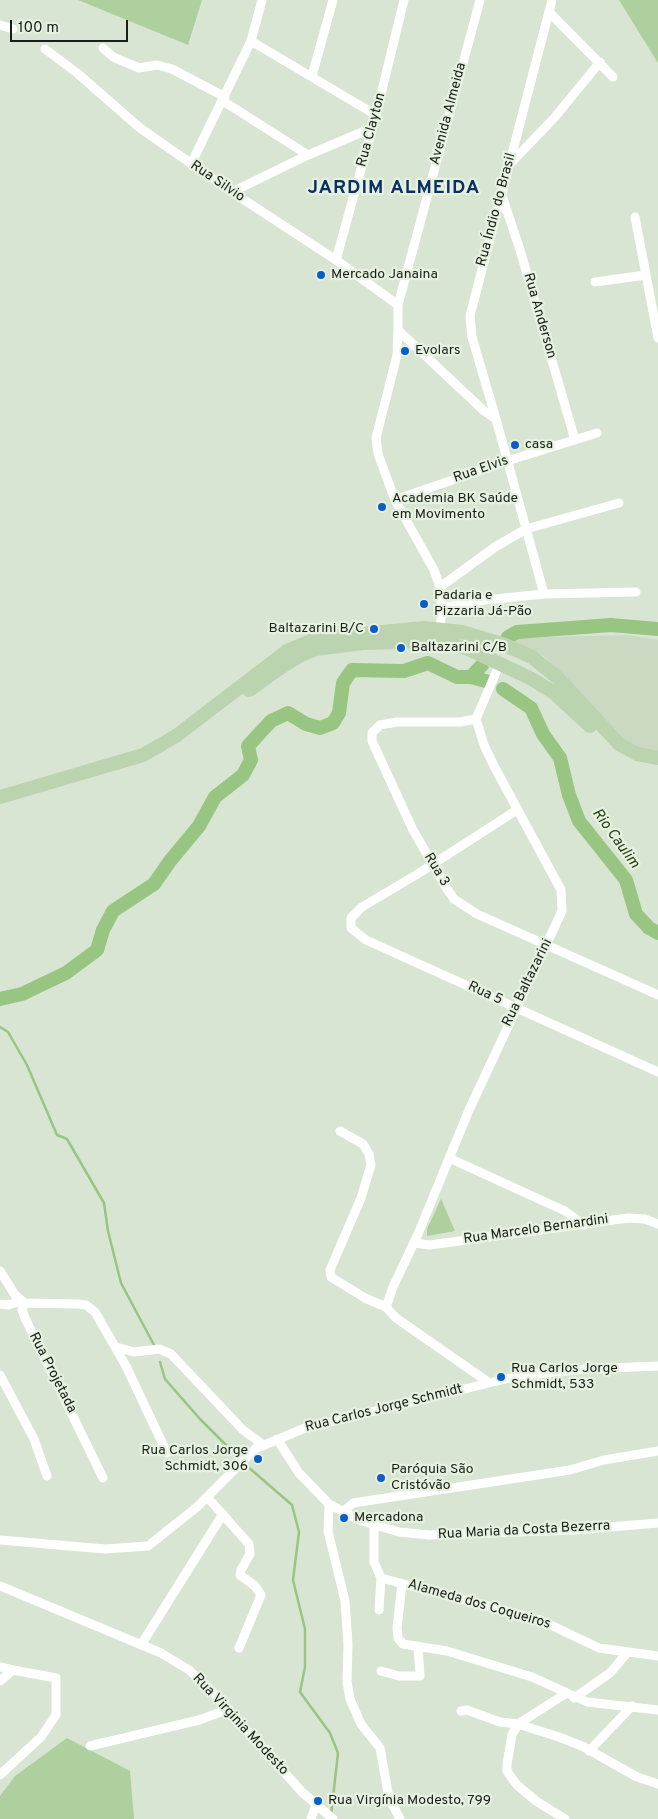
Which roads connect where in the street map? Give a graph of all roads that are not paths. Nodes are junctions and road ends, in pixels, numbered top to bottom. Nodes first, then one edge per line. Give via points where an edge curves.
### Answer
1 (262, 0) edge
2 (333, 0) edge
3 (404, 0) edge
4 (480, 0) edge
5 (552, 0) edge
6 (549, 12) junction
7 (0, 25) edge
8 (13, 29) dead end
9 (251, 40) junction
10 (103, 48) dead end
11 (45, 49) dead end
12 (600, 62) junction
13 (312, 76) junction
14 (613, 77) dead end
15 (224, 99) junction
16 (376, 115) junction
17 (372, 128) junction
18 (308, 155) junction
19 (191, 164) junction
20 (510, 164) junction
21 (232, 192) junction
22 (501, 193) junction
23 (635, 217) dead end
24 (336, 260) junction
25 (646, 275) junction
26 (595, 282) dead end
27 (398, 305) junction
28 (657, 324) edge
29 (398, 330) junction
30 (658, 338) edge
31 (496, 419) junction
32 (597, 433) dead end
33 (575, 440) junction
34 (507, 461) junction
35 (395, 500) junction
36 (620, 503) dead end
37 (526, 529) junction
38 (440, 587) junction
39 (636, 592) dead end
40 (544, 594) junction
41 (441, 610) junction
42 (443, 634) junction
43 (490, 641) junction
44 (480, 654) junction
45 (538, 662) junction
46 (500, 663) junction
47 (530, 678) junction
48 (476, 718) junction
49 (658, 758) edge
50 (658, 765) edge
51 (0, 796) edge
52 (0, 805) edge
53 (517, 810) junction
54 (431, 864) junction
55 (546, 946) junction
56 (658, 995) edge
57 (517, 1009) junction
58 (658, 1072) edge
59 (340, 1131) dead end
60 (449, 1158) junction
61 (658, 1224) edge
62 (584, 1225) junction
63 (414, 1243) junction
64 (0, 1272) edge
65 (23, 1302) junction
66 (0, 1304) edge
67 (386, 1307) junction
68 (116, 1347) junction
69 (134, 1352) junction
70 (126, 1366) junction
71 (658, 1366) edge
72 (0, 1376) edge
73 (488, 1382) junction
74 (277, 1439) junction
75 (262, 1444) junction
76 (658, 1451) edge
77 (167, 1453) dead end
78 (47, 1476) dead end
79 (103, 1478) dead end
80 (207, 1497) junction
81 (329, 1504) junction
82 (343, 1512) junction
83 (223, 1514) junction
84 (658, 1523) edge
85 (374, 1524) junction
86 (0, 1540) edge
87 (381, 1578) junction
88 (402, 1584) junction
89 (0, 1586) edge
90 (379, 1610) dead end
91 (141, 1645) junction
92 (418, 1646) junction
93 (239, 1648) dead end
94 (626, 1654) junction
95 (658, 1656) edge
96 (0, 1667) edge
97 (13, 1670) junction
98 (381, 1671) dead end
99 (0, 1681) edge
100 (570, 1696) junction
101 (632, 1706) junction
102 (229, 1709) junction
103 (461, 1710) dead end
104 (658, 1710) edge
105 (518, 1724) junction
106 (90, 1746) dead end
107 (590, 1750) junction
108 (0, 1775) edge
109 (658, 1784) edge
110 (316, 1804) junction
111 (311, 1819) edge
112 (333, 1819) edge
113 (400, 1819) edge
114 (566, 1819) edge

1 - 9 street
2 - 13 street
3 - 16 street, Rua Clayton
4 - 27 street, Avenida Almeida
5 - 6 street, Rua Índio do Brasil
6 - 12 street
6 - 20 street, Rua Índio do Brasil
7 - 8 street
9 - 13 street
9 - 15 street
10 - 15 street via 113,57 139,68 157,65 172,69
11 - 19 street, Rua Silvio via 140,128
12 - 14 street
12 - 20 street via 555,117
13 - 16 street
15 - 18 street
15 - 19 street
16 - 17 street, Rua Clayton
17 - 18 street
17 - 24 street, Rua Clayton
18 - 21 street
19 - 21 street, Rua Silvio
20 - 22 street, Rua Índio do Brasil
21 - 24 street, Rua Silvio
22 - 31 street, Rua Índio do Brasil via 469,326
22 - 33 street, Rua Anderson
23 - 25 street
24 - 27 street, Rua Silvio
25 - 26 street
25 - 28 street
27 - 29 street, Avenida Almeida
28 - 30 street
29 - 31 street
29 - 35 street via 397,355 376,438 383,472
31 - 34 street
32 - 33 street, Rua Elvis
33 - 34 street, Rua Elvis
34 - 35 street, Rua Elvis
34 - 37 street
35 - 38 street
36 - 37 street
37 - 38 street
37 - 40 street
38 - 41 street
39 - 40 street
40 - 41 street via 485,600
41 - 42 street
42 - 43 main road
42 - 44 main road
42 - 51 main road via 424,628 318,638 287,651 176,736 143,756
42 - 52 main road via 336,645 301,655 157,758
43 - 44 main road
43 - 45 main road
44 - 46 main road
45 - 47 main road via 538,669
45 - 49 main road via 558,678 619,744 637,754
46 - 47 main road
46 - 48 street
47 - 50 main road via 553,692 611,748 634,761
48 - 53 street, Rua Baltazarini via 484,745
48 - 54 street, Rua 3 via 460,722 397,722 380,725 372,733 372,741
53 - 54 street
53 - 55 street, Rua Baltazarini via 561,890 562,911
54 - 55 street, Rua 3 via 454,899 463,906
54 - 57 street, Rua 5 via 362,907 351,918 351,928 360,937
55 - 56 street, Rua 3
55 - 57 street, Rua Baltazarini
57 - 58 street, Rua 5
57 - 60 street, Rua Baltazarini
59 - 67 street via 363,1144 371,1164 361,1198 330,1274 342,1286
60 - 62 street via 565,1211
60 - 63 street, Rua Baltazarini
61 - 62 street, Rua Marcelo Bernardini via 636,1218
62 - 63 street, Rua Marcelo Bernardini via 430,1245
63 - 67 street, Rua Baltazarini via 392,1287
64 - 65 street, Rua Projetada
65 - 66 street
65 - 68 street via 86,1305 95,1312
65 - 79 street, Rua Projetada via 25,1318
67 - 73 street via 396,1318
68 - 69 street
68 - 70 street
69 - 70 street
69 - 75 street via 154,1348 171,1354 243,1430
70 - 77 street
71 - 73 street, Rua Carlos Jorge Schmidt via 562,1371
72 - 78 street via 36,1442
73 - 74 street, Rua Carlos Jorge Schmidt via 328,1421
74 - 75 street, Rua Carlos Jorge Schmidt
74 - 81 street, Rua Maria da Costa Bezerra via 299,1473
75 - 80 street, Rua Carlos Jorge Schmidt
76 - 82 street via 604,1460 570,1470 353,1503
80 - 83 street
80 - 86 street, Rua Carlos Jorge Schmidt via 148,1546 105,1549
81 - 82 street, Rua Maria da Costa Bezerra
81 - 113 street via 328,1531 345,1601 350,1699 361,1724 380,1748 389,1798
82 - 85 street, Rua Maria da Costa Bezerra
83 - 91 street
83 - 93 street via 250,1549 240,1575 261,1595
84 - 85 street, Rua Maria da Costa Bezerra via 574,1530 429,1535 399,1532
85 - 87 street via 374,1562
87 - 88 street, Alameda dos Coqueiros
87 - 90 street
88 - 92 street via 398,1638 402,1644
88 - 94 street, Alameda dos Coqueiros via 540,1620 599,1648
89 - 91 street, Rua Virginia Modesto
91 - 102 street, Rua Virginia Modesto via 188,1670
92 - 98 street via 420,1676
92 - 100 street via 447,1651 532,1677
94 - 95 street, Alameda dos Coqueiros
94 - 100 street via 610,1673
96 - 97 street
97 - 99 street
97 - 108 street via 56,1678 56,1715 42,1737
100 - 101 street via 588,1702
100 - 105 street
101 - 104 street
101 - 107 street
102 - 106 street via 199,1720
102 - 110 street, Rua Virginia Modesto
103 - 105 street
105 - 107 street
105 - 114 street via 512,1735 507,1764 511,1778 536,1801
107 - 109 street via 637,1777
110 - 111 street
110 - 112 street, Rua Virginia Modesto

